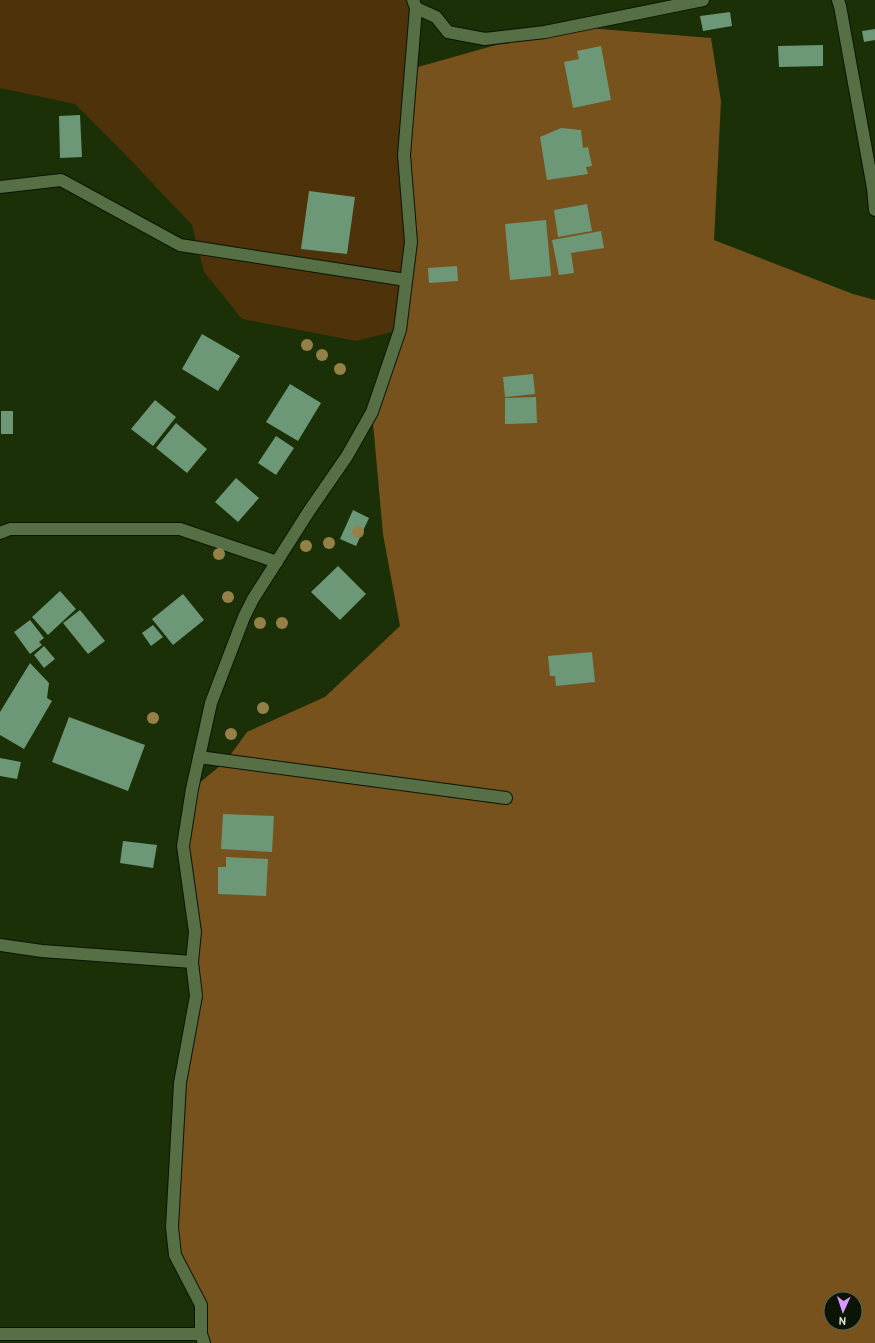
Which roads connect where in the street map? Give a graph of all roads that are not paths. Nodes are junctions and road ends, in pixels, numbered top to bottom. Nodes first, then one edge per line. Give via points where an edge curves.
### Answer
1 (703, 0) edge
2 (838, 0) edge
3 (415, 4) edge
4 (0, 187) edge
5 (875, 210) edge
6 (406, 280) junction
7 (0, 533) edge
8 (277, 562) junction
9 (199, 757) junction
10 (506, 798) dead end
11 (0, 945) edge
12 (192, 962) junction
13 (0, 1334) edge
14 (203, 1338) edge

1 - 3 street via 545,32 485,39 448,32 436,17
2 - 5 street via 872,180
3 - 6 street via 404,155 412,242
4 - 6 street via 61,180 180,244
6 - 8 street via 400,330 372,412 347,456
7 - 8 street via 10,529 180,529
8 - 9 street via 244,617 211,703
9 - 10 street
9 - 12 street via 183,846 195,932
11 - 12 street via 42,951
12 - 14 street via 196,996 180,1083 172,1227 175,1255 202,1305
13 - 14 street

